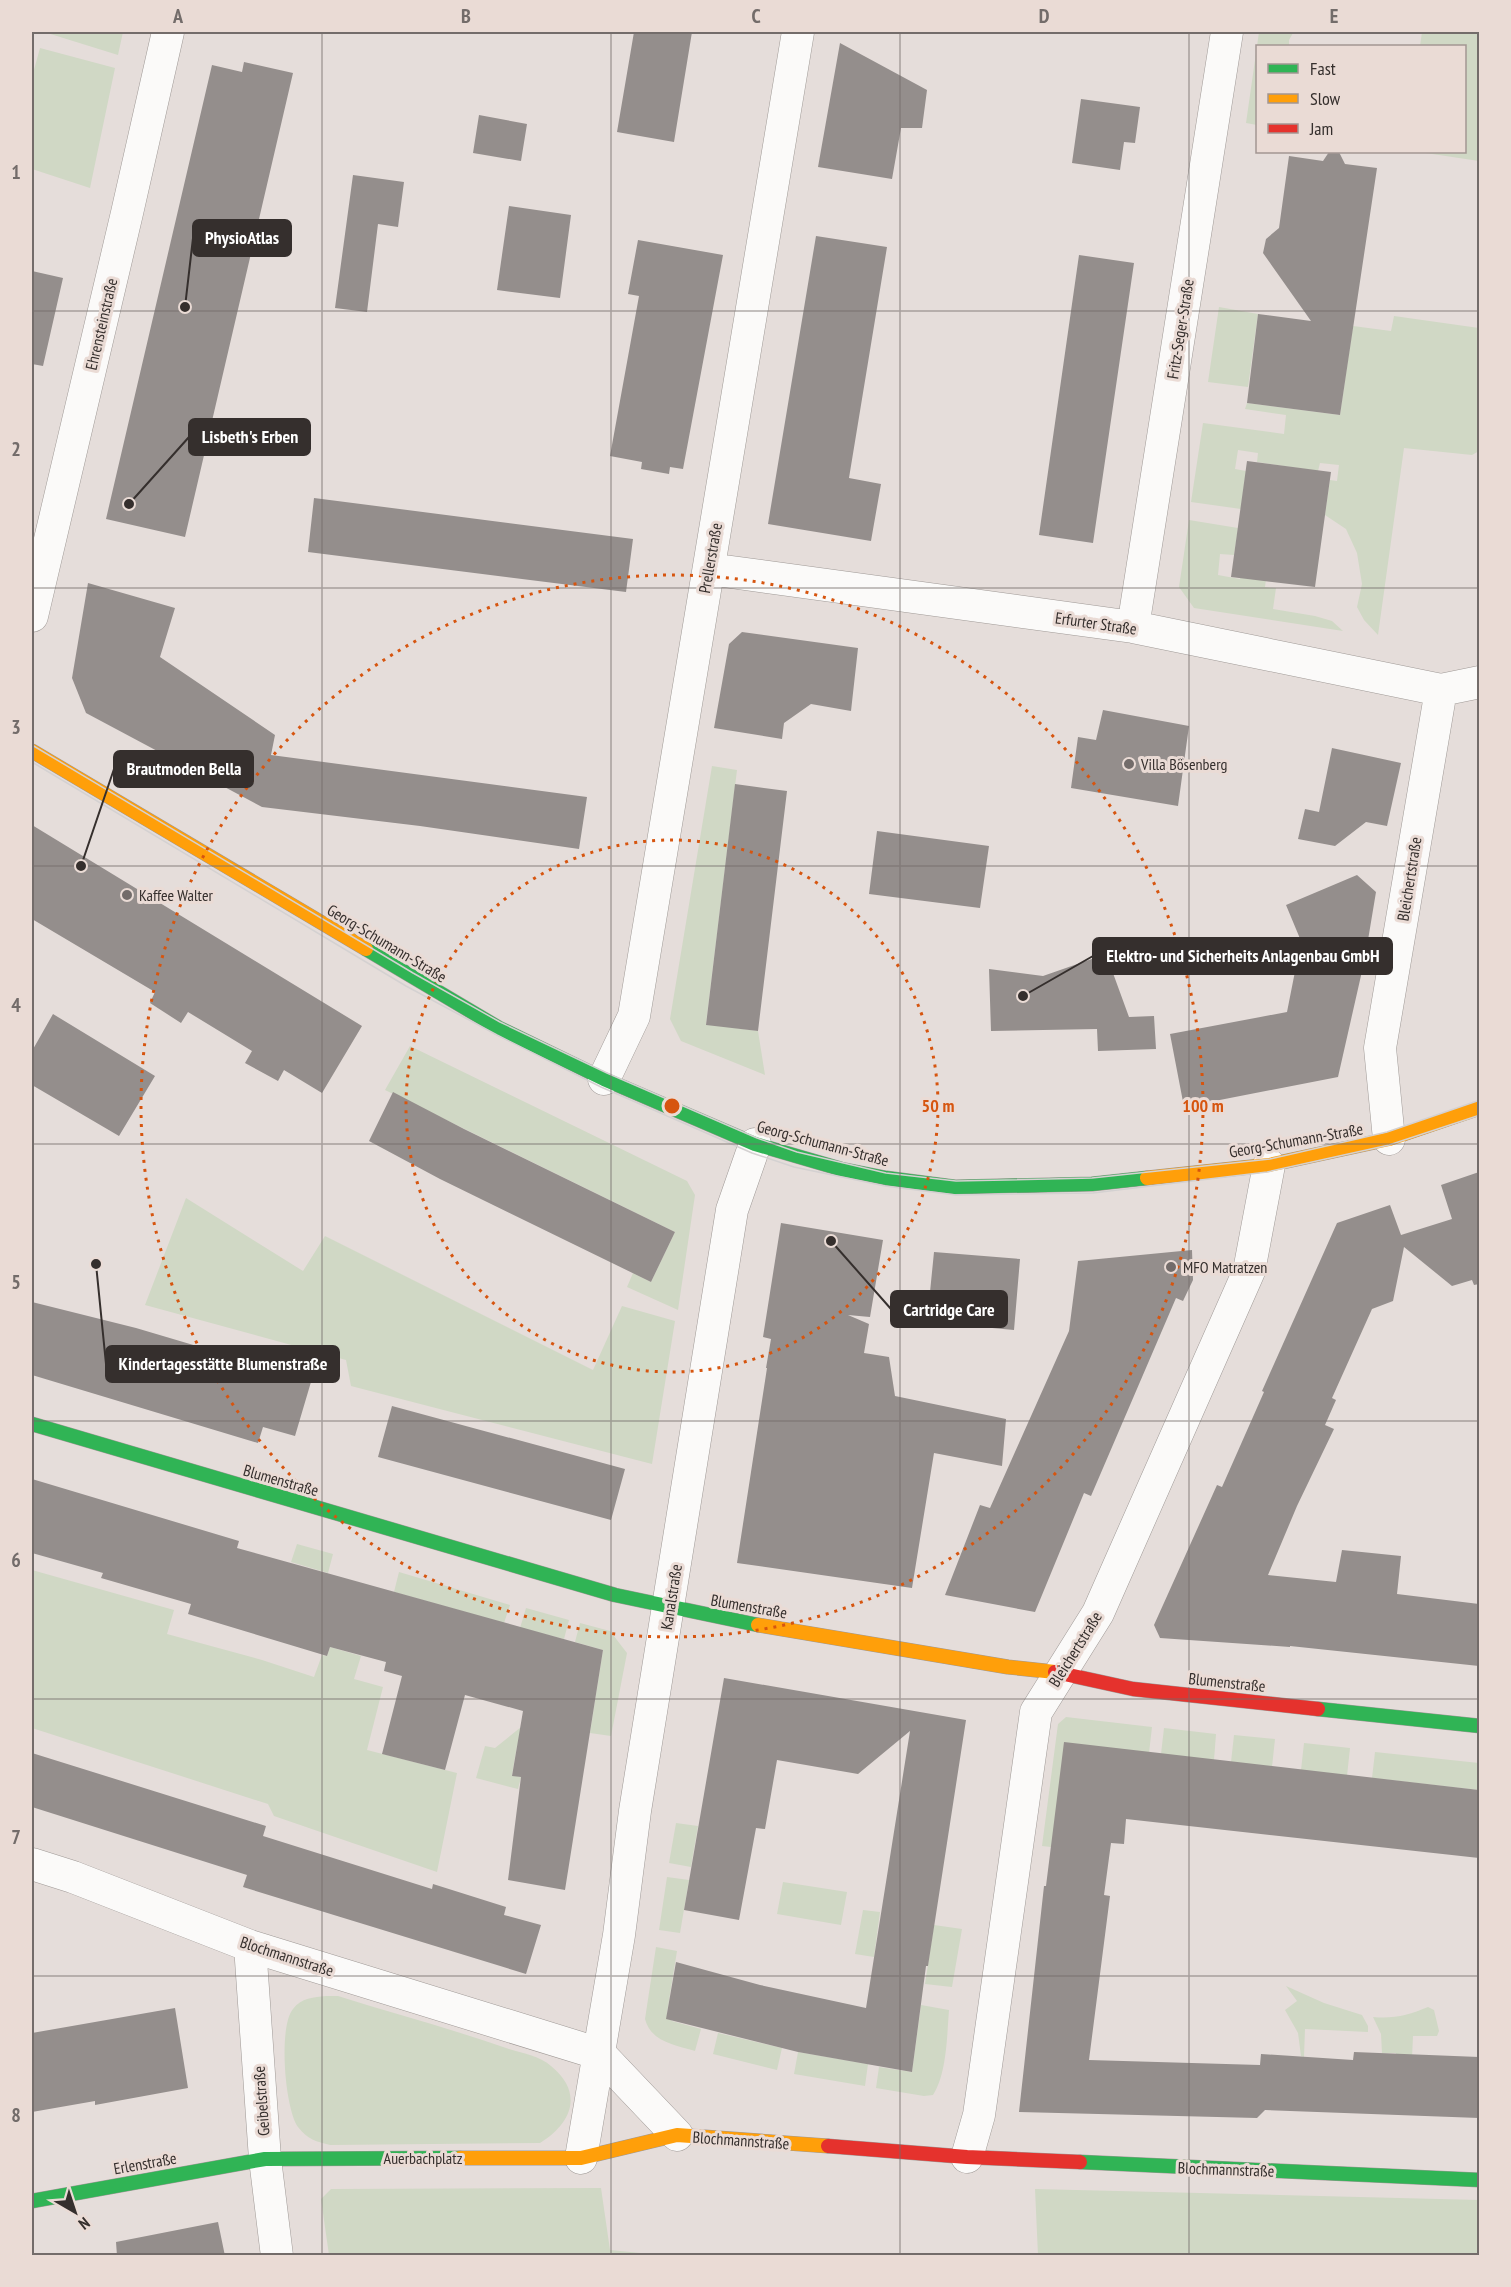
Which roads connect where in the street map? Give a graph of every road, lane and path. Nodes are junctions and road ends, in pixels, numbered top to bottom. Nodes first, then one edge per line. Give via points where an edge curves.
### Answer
1 (168, 32) edge
2 (798, 32) edge
3 (1227, 32) edge
4 (709, 569) junction
5 (32, 616) edge
6 (1133, 627) junction
7 (1479, 682) edge
8 (1441, 690) junction
9 (32, 751) edge
10 (604, 1079) junction
11 (1479, 1108) edge
12 (1389, 1139) junction
13 (755, 1144) junction
14 (1269, 1165) junction
15 (32, 1424) edge
16 (669, 1608) junction
17 (1060, 1673) junction
18 (1479, 1726) edge
19 (32, 1864) edge
20 (250, 1946) junction
21 (600, 2054) junction
22 (677, 2135) junction
23 (968, 2157) junction
24 (581, 2158) junction
25 (265, 2159) junction
26 (1479, 2180) edge
27 (32, 2200) edge
28 (277, 2256) edge

1 - 5 street, Ehrensteinstraße
2 - 4 street, Prellerstraße
3 - 6 street, Fritz-Seger-Straße
4 - 6 street, Erfurter Straße
4 - 10 street, Prellerstraße via 634,1016
6 - 8 street, Erfurter Straße
7 - 8 street, Erfurter Straße
8 - 12 street, Bleichertstraße via 1380,1048
9 - 10 street, Georg-Schumann-Straße via 458,1005
10 - 13 street, Georg-Schumann-Straße
11 - 12 street, Georg-Schumann-Straße
12 - 14 street, Georg-Schumann-Straße
13 - 14 street, Georg-Schumann-Straße via 886,1178 955,1187 1092,1184
13 - 16 street, Kanalstraße via 732,1210
14 - 17 street, Bleichertstraße via 1249,1271 1098,1612
15 - 16 street, Blumenstraße
16 - 17 street, Blumenstraße
16 - 21 street, Kanalstraße
17 - 18 street, Blumenstraße via 1133,1689
17 - 23 street, Bleichertstraße via 1036,1712 979,2115
19 - 20 street, Blochmannstraße via 73,1876
20 - 21 street, Blochmannstraße
20 - 25 street, Geibelstraße
21 - 22 street, Blochmannstraße
21 - 24 street
22 - 23 street, Blochmannstraße
22 - 24 street, Auerbachplatz
23 - 26 street, Blochmannstraße
24 - 25 street, Auerbachplatz
25 - 27 street, Erlenstraße
25 - 28 street, Geibelstraße

